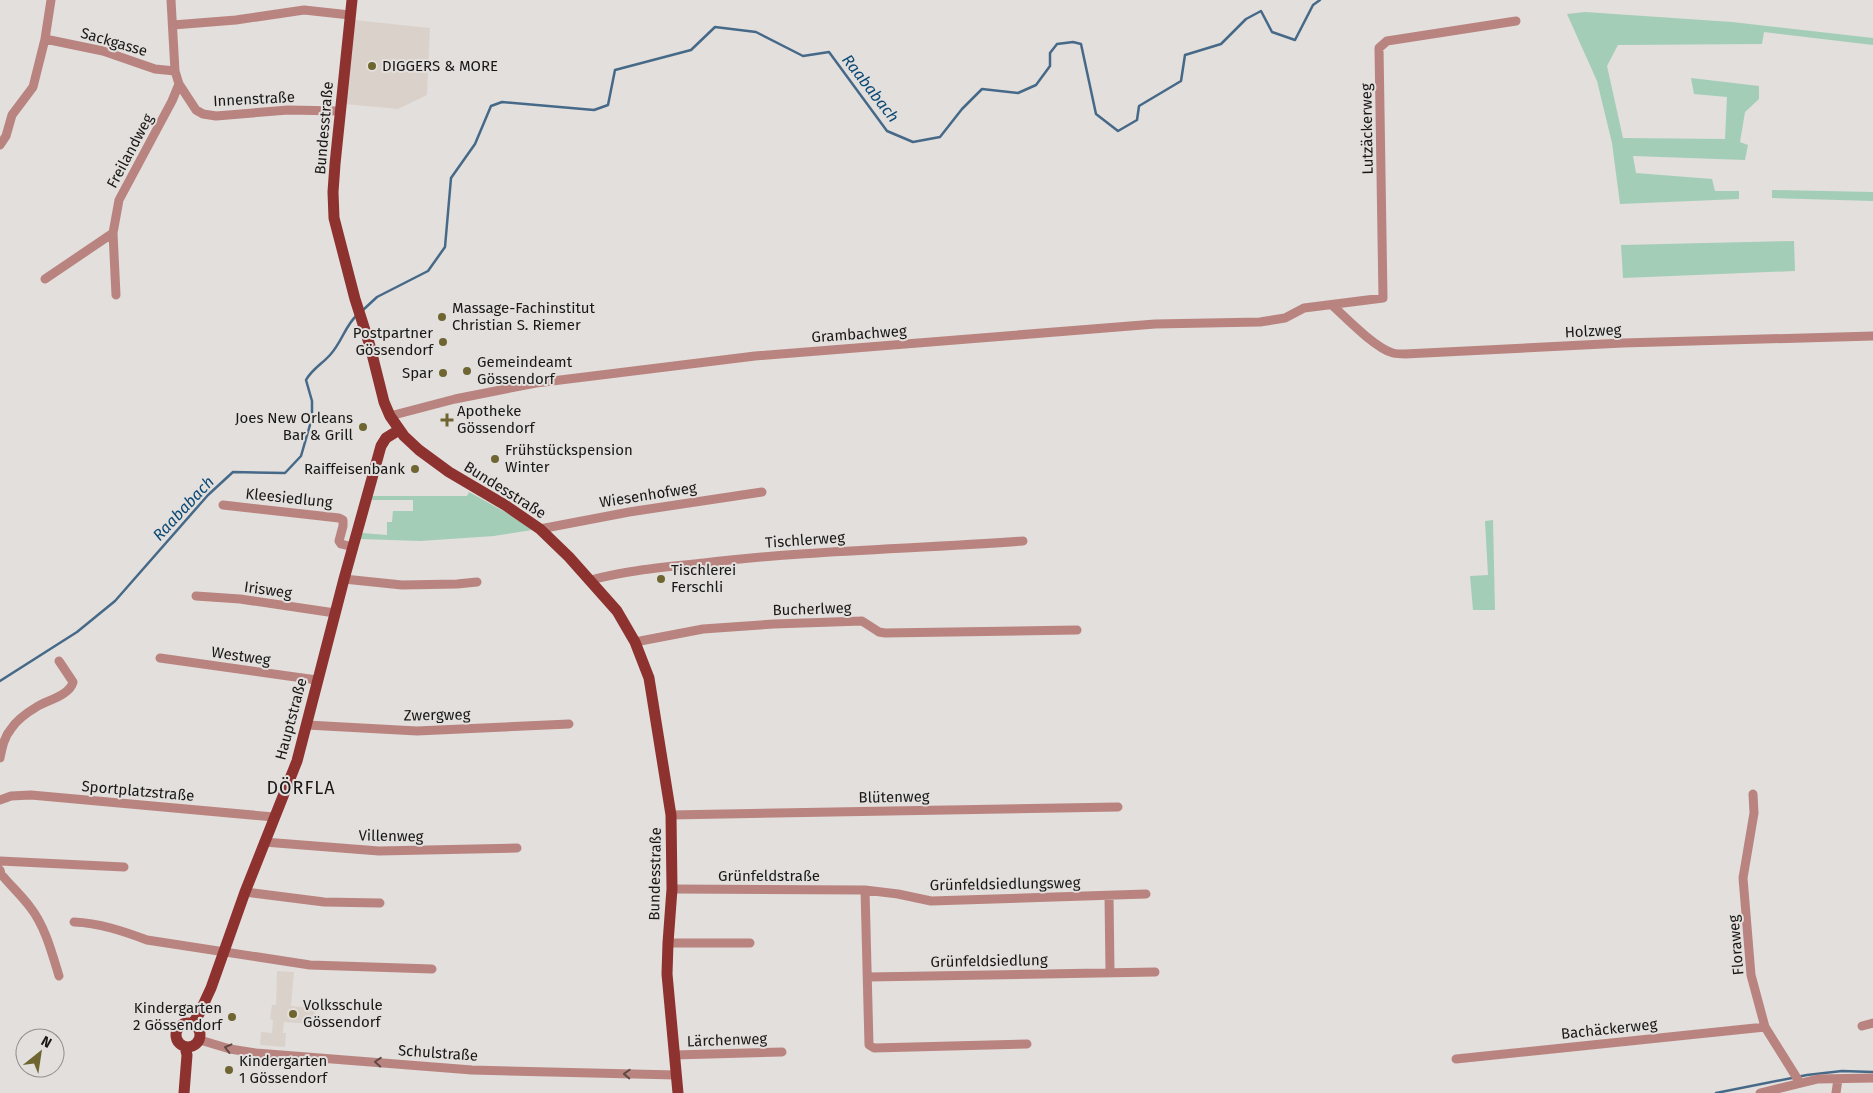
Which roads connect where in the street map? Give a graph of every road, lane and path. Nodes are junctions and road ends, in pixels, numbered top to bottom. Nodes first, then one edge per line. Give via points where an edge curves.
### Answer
1 (51, 0) edge
2 (171, 0) edge
3 (352, 0) edge
4 (350, 15) junction
5 (1516, 21) dead end
6 (173, 25) junction
7 (45, 39) junction
8 (175, 71) junction
9 (179, 84) junction
10 (172, 101) junction
11 (191, 103) junction
12 (340, 110) junction
13 (0, 145) edge
14 (113, 233) junction
15 (45, 279) dead end
16 (116, 295) dead end
17 (1332, 305) junction
18 (1873, 336) edge
19 (390, 416) junction
20 (399, 430) junction
21 (762, 492) dead end
22 (223, 505) dead end
23 (540, 529) junction
24 (1023, 541) dead end
25 (353, 547) junction
26 (344, 579) junction
27 (591, 580) junction
28 (477, 582) dead end
29 (196, 596) dead end
30 (336, 613) junction
31 (1077, 630) dead end
32 (636, 642) junction
33 (160, 658) dead end
34 (59, 661) dead end
35 (317, 680) junction
36 (569, 724) dead end
37 (307, 726) junction
38 (0, 758) edge
39 (1754, 794) dead end
40 (0, 800) edge
41 (1118, 807) dead end
42 (671, 815) junction
43 (274, 817) junction
44 (264, 842) junction
45 (517, 848) dead end
46 (0, 861) edge
47 (124, 866) dead end
48 (0, 870) edge
49 (672, 889) junction
50 (865, 890) junction
51 (245, 892) junction
52 (1146, 894) dead end
53 (1109, 896) junction
54 (380, 903) dead end
55 (74, 922) dead end
56 (668, 943) junction
57 (750, 943) dead end
58 (224, 952) junction
59 (432, 969) dead end
60 (1110, 972) junction
61 (1155, 972) dead end
62 (59, 976) dead end
63 (868, 978) junction
64 (192, 1023) junction
65 (1873, 1024) edge
66 (1862, 1026) dead end
67 (1765, 1027) junction
68 (200, 1040) junction
69 (1027, 1044) dead end
70 (185, 1047) junction
71 (782, 1052) dead end
72 (674, 1056) junction
73 (1456, 1059) dead end
74 (676, 1075) junction
75 (1873, 1078) edge
76 (1798, 1079) junction
77 (1838, 1079) junction
78 (184, 1093) edge
79 (678, 1093) edge
80 (1760, 1093) edge
81 (1836, 1093) edge

1 - 7 street
2 - 6 street, Innenstraße
3 - 4 main road, Bundesstraße
4 - 6 street via 304,10
4 - 12 main road, Bundesstraße
5 - 17 street, Lutzäckerweg via 1387,41 1379,48 1383,298
6 - 8 street, Innenstraße
7 - 8 street, Sackgasse via 103,51 155,69
7 - 13 street via 33,87 12,115
8 - 9 street, Innenstraße
9 - 10 street, Freilandweg
9 - 11 street, Innenstraße
10 - 11 street via 186,99
10 - 14 street, Freilandweg via 122,192
11 - 12 street, Innenstraße via 203,114 216,116 288,110
12 - 19 main road, Bundesstraße via 334,218
14 - 15 street
14 - 16 street, Freilandweg
17 - 18 street, Holzweg via 1383,349 1405,354 1623,343
17 - 19 street, Grambachweg via 1304,308 1285,318 1260,322 1155,324 754,356 540,382
19 - 20 main road, Bundesstraße
20 - 23 main road, Bundesstraße via 449,472
20 - 25 main road, Hauptstraße via 386,438 381,446
21 - 23 street, Wiesenhofweg
22 - 25 street, Kleesiedlung via 339,518 344,526 341,544
23 - 27 main road, Bundesstraße
24 - 27 street, Tischlerweg via 736,559
25 - 26 main road, Hauptstraße
26 - 28 street via 402,585
26 - 30 main road, Hauptstraße
27 - 32 main road, Bundesstraße via 617,611
29 - 30 street, Irisweg
30 - 35 main road, Hauptstraße
31 - 32 street, Bucherlweg via 885,633 862,621 703,629
32 - 42 main road, Bundesstraße via 649,678
33 - 35 street, Westweg
34 - 38 street via 73,682 72,686 17,721 4,740
35 - 37 main road, Hauptstraße
36 - 37 street, Zwergweg via 417,731
37 - 43 main road, Hauptstraße via 297,761
39 - 67 street, Floraweg via 1743,878 1751,976
40 - 43 street, Sportplatzstraße via 31,795
41 - 42 street, Blütenweg
42 - 49 main road, Bundesstraße
43 - 44 main road, Hauptstraße
44 - 45 street, Villenweg via 379,851
44 - 51 main road, Hauptstraße
46 - 47 street
48 - 62 street via 37,918
49 - 50 street, Grünfeldstraße
49 - 56 main road, Bundesstraße
50 - 53 street, Grünfeldsiedlungsweg via 931,901
50 - 63 street
51 - 54 street via 324,902
51 - 58 main road, Hauptstraße
52 - 53 street, Grünfeldsiedlungsweg
53 - 60 street
55 - 58 street via 124,931 147,940
56 - 57 street
56 - 72 main road, Bundesstraße via 667,974
58 - 59 street via 310,965
58 - 64 main road, Hauptstraße via 211,988
60 - 61 street, Grünfeldsiedlung
60 - 63 street, Grünfeldsiedlung
63 - 69 street via 868,1039 874,1048
64 - 68 main road via 200,1031
64 - 70 main road, Hauptstraße via 182,1024 176,1033 178,1042
65 - 66 street
67 - 73 street, Bachäckerweg
67 - 76 street, Floraweg
68 - 70 main road
74 -> 68 street, Schulstraße via 472,1070 256,1053
70 - 78 main road, Hauptstraße
71 - 72 street, Lärchenweg
72 - 74 main road, Bundesstraße
74 - 79 main road, Bundesstraße
75 - 77 street
76 - 77 street
76 - 80 street
77 - 81 street

